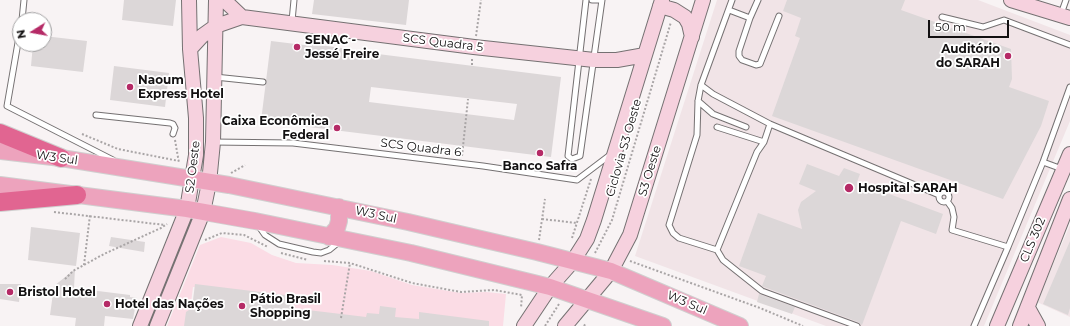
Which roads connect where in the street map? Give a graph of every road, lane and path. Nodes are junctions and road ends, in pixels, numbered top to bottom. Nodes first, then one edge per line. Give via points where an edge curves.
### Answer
1 (24, 0) edge
2 (189, 0) edge
3 (216, 0) edge
4 (224, 0) edge
5 (294, 0) edge
6 (481, 0) edge
7 (586, 0) edge
8 (592, 0) edge
9 (602, 0) edge
10 (703, 0) edge
11 (732, 0) edge
12 (758, 0) edge
13 (1011, 0) edge
14 (1066, 0) edge
15 (661, 3) edge
16 (674, 10) junction
17 (729, 10) junction
18 (23, 12) edge
19 (779, 16) dead end
20 (242, 17) junction
21 (942, 17) dead end
22 (1065, 17) edge
23 (750, 18) junction
24 (291, 24) junction
25 (216, 26) junction
26 (692, 37) junction
27 (1070, 45) edge
28 (474, 47) junction
29 (190, 49) junction
30 (16, 52) edge
31 (646, 56) junction
32 (580, 58) junction
33 (594, 60) junction
34 (472, 65) dead end
35 (214, 76) junction
36 (263, 82) dead end
37 (701, 85) junction
38 (1070, 87) edge
39 (468, 99) dead end
40 (698, 101) junction
41 (96, 115) dead end
42 (770, 124) junction
43 (717, 127) dead end
44 (746, 127) dead end
45 (0, 133) edge
46 (80, 134) dead end
47 (173, 134) joint
48 (213, 142) junction
49 (764, 142) junction
50 (0, 151) edge
51 (616, 151) junction
52 (1070, 154) edge
53 (61, 158) junction
54 (179, 161) junction
55 (1043, 162) junction
56 (461, 163) junction
57 (132, 169) junction
58 (1063, 170) junction
59 (186, 178) junction
60 (209, 182) junction
61 (0, 185) edge
62 (77, 195) junction
63 (545, 199) dead end
64 (1070, 199) edge
65 (0, 202) edge
66 (339, 207) junction
67 (180, 208) junction
68 (46, 212) dead end
69 (203, 212) junction
70 (90, 215) junction
71 (542, 219) junction
72 (577, 223) dead end
73 (166, 225) junction
74 (335, 238) junction
75 (1008, 247) junction
76 (717, 250) junction
77 (537, 252) junction
78 (620, 257) junction
79 (573, 261) junction
80 (589, 264) junction
81 (84, 265) junction
82 (612, 272) junction
83 (66, 279) dead end
84 (550, 287) junction
85 (568, 293) junction
86 (586, 300) junction
87 (1028, 308) junction
88 (340, 318) dead end
89 (523, 319) edge
90 (586, 323) dead end
91 (140, 326) edge
92 (157, 326) edge
93 (545, 326) edge
94 (565, 326) edge
95 (584, 326) edge
96 (664, 326) edge
97 (740, 326) edge
98 (803, 326) edge
99 (858, 326) edge
100 (974, 326) edge
101 (997, 326) edge
102 (1020, 326) edge
103 (1038, 326) edge

1 - 18 lane
2 - 29 main road, S2 Oeste
3 - 25 main road, S2 Oeste
4 - 20 main road
5 - 24 lane
6 - 28 path
7 - 32 lane
8 - 9 lane
9 - 33 lane
10 - 26 main road, S3 Oeste
11 - 17 lane
12 - 23 lane
13 - 22 main road
14 - 22 lane
15 - 16 main road
15 - 31 main road
16 - 26 main road via 685,17
16 - 80 path, Ciclovia S3 Oeste via 612,220
17 - 23 lane
17 - 37 lane
19 - 23 lane via 760,64 756,65 742,60 739,56
20 - 24 main road, SCS Quadra 5
20 - 25 main road, SCS Quadra 5
21 - 27 lane via 983,28 1004,20
24 - 28 main road, SCS Quadra 5
25 - 29 main road, SCS Quadra 5
25 - 35 main road, S2 Oeste
26 - 78 main road, S3 Oeste via 630,235
28 - 32 main road, SCS Quadra 5
28 - 34 path
29 - 59 main road, S2 Oeste via 197,124 196,155
30 - 57 lane via 7,106
31 - 33 main road, SCS Quadra 5
31 - 51 main road
32 - 33 main road, SCS Quadra 5
32 - 33 lane via 568,156 572,159 580,156
35 - 36 lane
35 - 48 main road, S2 Oeste
37 - 40 lane
37 - 42 lane
38 - 55 lane
39 - 56 path
40 - 44 lane via 713,114
40 - 76 lane via 697,135 669,225 679,238
41 - 47 lane via 170,123 175,128
42 - 49 lane
42 - 75 lane via 939,195 943,192 948,194 947,202 954,217 952,230
43 - 49 lane
45 - 53 highway
46 - 54 path via 118,149
47 - 54 path
48 - 56 lane, SCS Quadra 6 via 293,143
48 - 60 main road, S2 Oeste
49 - 76 lane via 757,152
50 - 53 main road, W3 Sul
51 - 56 lane, SCS Quadra 6 via 577,180
51 - 79 main road via 587,238
52 - 58 main road, CLS 302
53 - 57 main road, W3 Sul
54 - 59 path
55 - 58 lane
55 - 75 lane
57 - 59 main road, W3 Sul
58 - 101 main road, CLS 302
59 - 60 main road, W3 Sul
59 - 67 main road, S2 Oeste
60 - 66 main road, W3 Sul
60 - 69 main road, S2 Oeste
61 - 62 main road
62 - 65 highway
62 - 67 main road
63 - 71 path
64 - 87 main road, CLS 302
66 - 74 main road
66 - 77 main road, W3 Sul
67 - 69 main road
67 - 73 path
67 - 91 main road, S2 Oeste
68 - 70 path
69 - 74 main road
69 - 92 main road, S2 Oeste
70 - 73 path
70 - 81 path
71 - 72 path
71 - 77 path
73 - 81 path
74 - 84 main road via 411,253
75 - 100 lane
76 - 99 lane via 723,260 762,292
77 - 79 main road, W3 Sul
78 - 82 main road, S3 Oeste
78 - 98 path
79 - 80 main road, W3 Sul
79 - 84 main road
80 - 82 main road, W3 Sul
81 - 83 path via 72,271
82 - 86 main road, S3 Oeste
82 - 97 main road, W3 Sul
84 - 85 main road
84 - 89 main road
85 - 86 main road
85 - 93 path
86 - 94 main road, S3 Oeste
86 - 96 main road
87 - 102 main road, CLS 302
87 - 103 main road
88 - 89 path via 350,263 412,283 462,292 494,290 522,294
90 - 95 path

